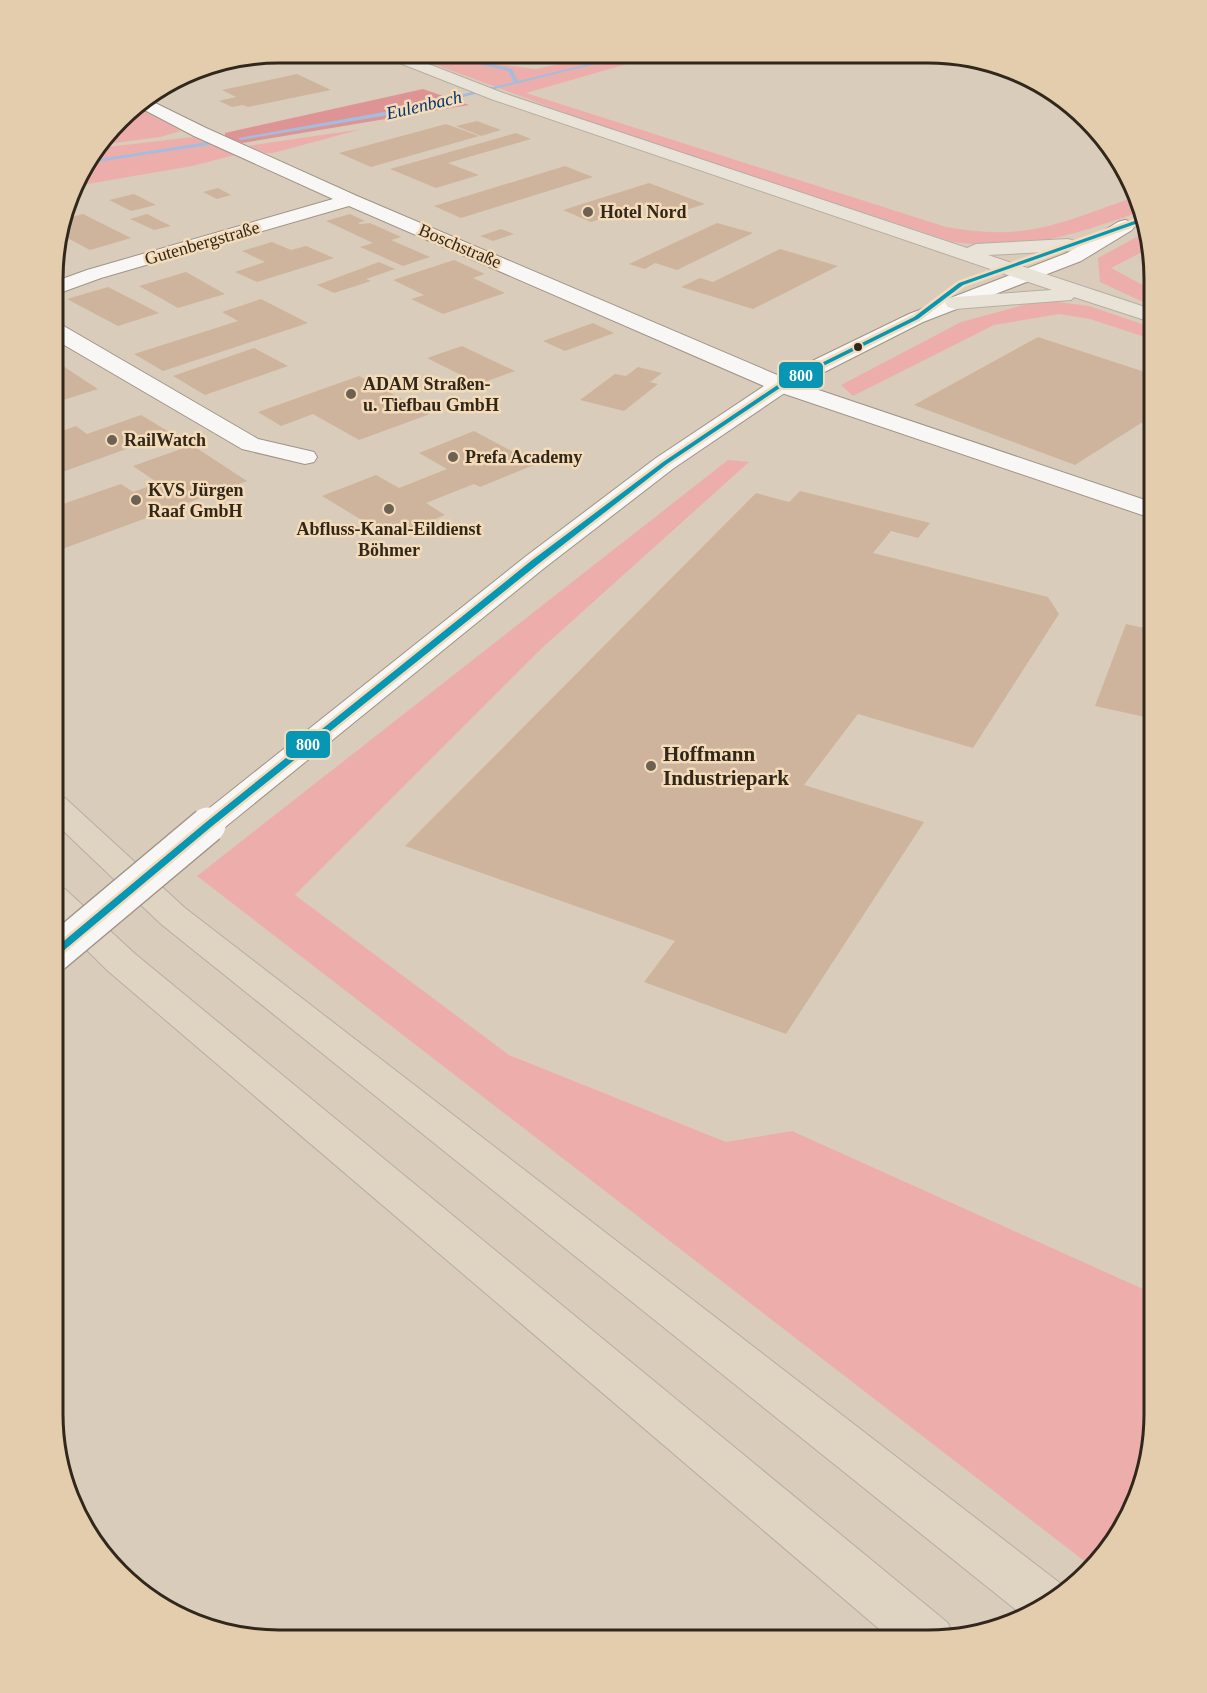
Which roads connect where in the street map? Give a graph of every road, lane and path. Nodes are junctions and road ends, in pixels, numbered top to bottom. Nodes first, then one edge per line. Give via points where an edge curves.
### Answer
1 (413, 63) edge
2 (150, 106) edge
3 (350, 200) junction
4 (1133, 223) edge
5 (928, 243) junction
6 (950, 250) junction
7 (1071, 251) junction
8 (1005, 268) junction
9 (1030, 276) junction
10 (63, 286) edge
11 (958, 294) junction
12 (1090, 296) junction
13 (1127, 308) junction
14 (1144, 313) edge
15 (63, 335) edge
16 (781, 385) junction
17 (305, 457) dead end
18 (1144, 508) edge
19 (63, 813) edge
20 (63, 907) edge
21 (63, 947) edge
22 (1040, 1599) edge
23 (918, 1630) edge

1 - 5 main road via 497,96
2 - 3 street, Boschstraße
3 - 10 street, Gutenbergstraße
3 - 16 street, Boschstraße
4 - 7 street
5 - 6 main road
5 - 11 main road via 956,271
6 - 7 main road
6 - 8 main road
7 - 8 street
7 - 9 street
7 - 13 main road via 1080,274
8 - 9 main road
8 - 11 street
9 - 11 street
9 - 12 main road
11 - 12 main road
11 - 16 street
12 - 13 main road
13 - 14 main road
15 - 17 street via 250,444
16 - 18 street, Boschstraße
16 - 21 street, bridge via 665,463 544,556
19 - 22 highway via 183,924
20 - 23 highway via 121,962

